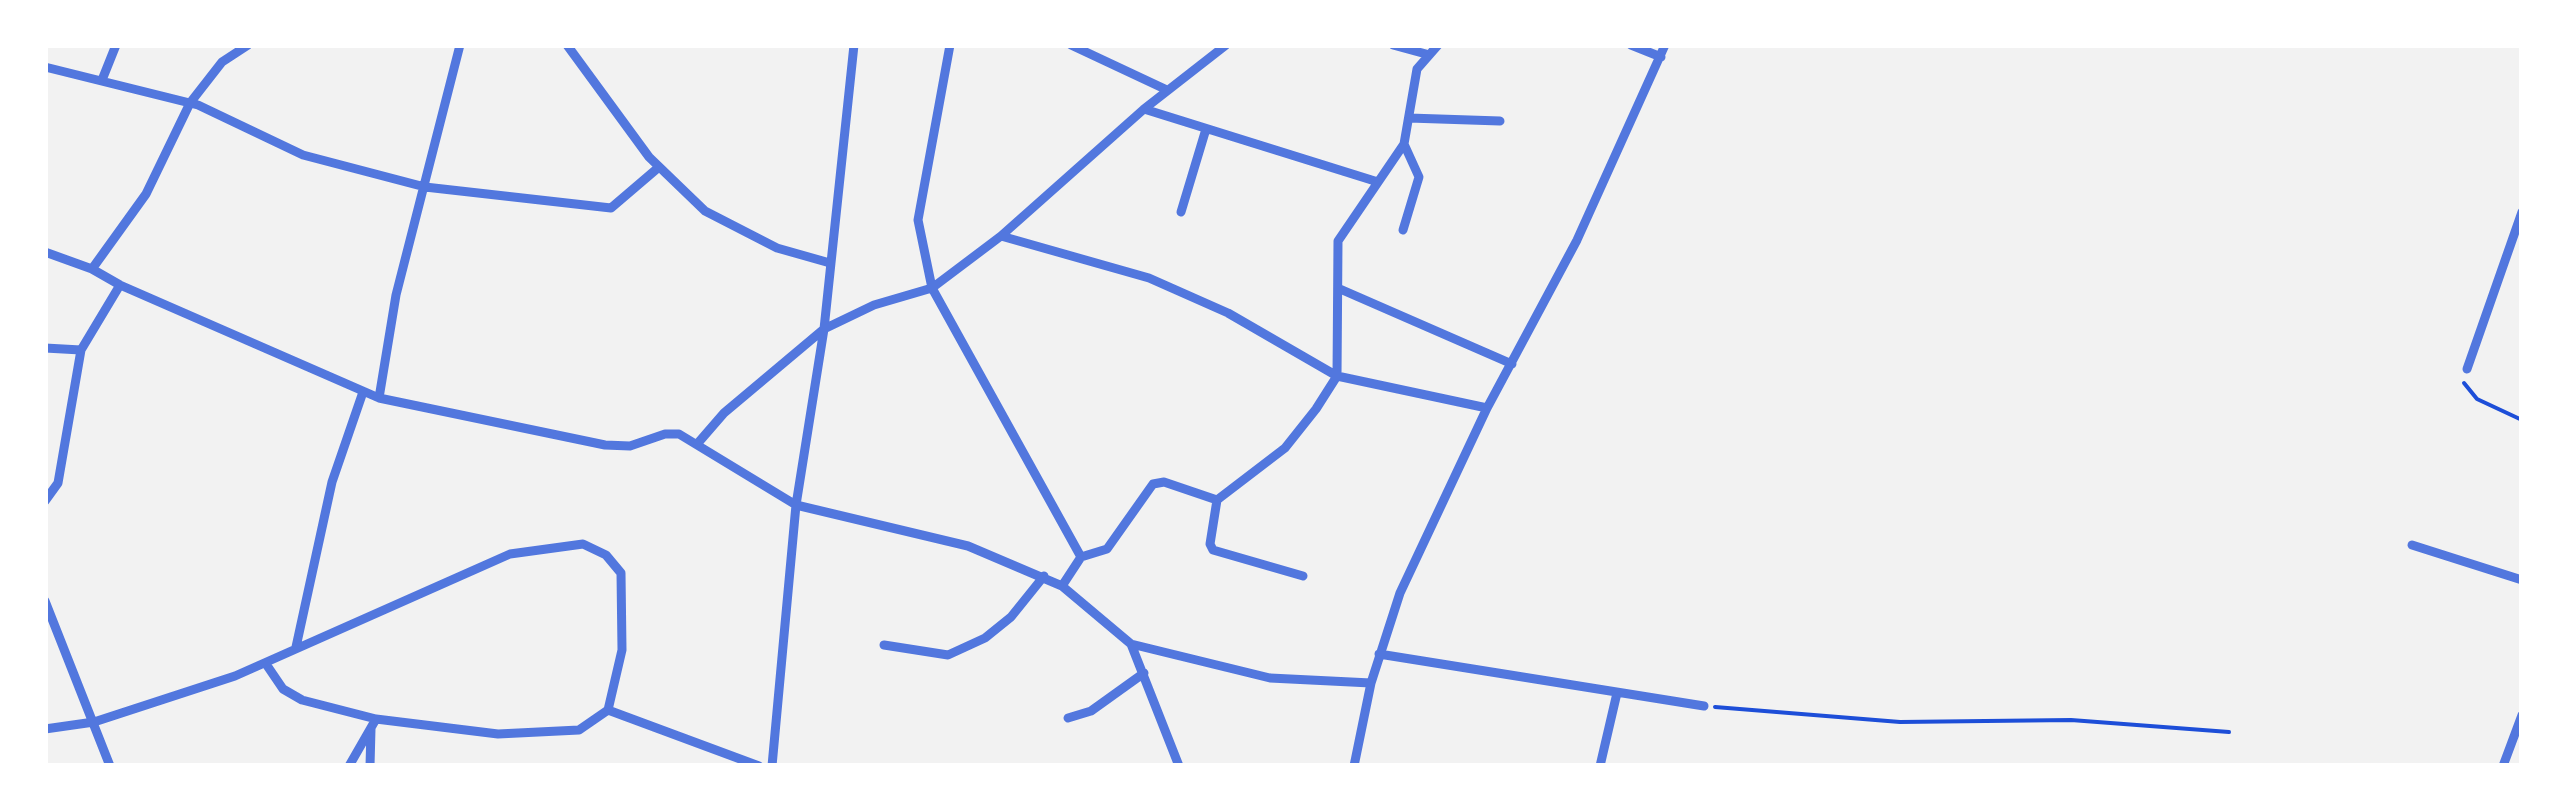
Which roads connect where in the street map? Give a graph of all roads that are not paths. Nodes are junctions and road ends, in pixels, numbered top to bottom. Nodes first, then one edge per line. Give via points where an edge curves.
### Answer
1 (116, 45) edge
2 (248, 45) edge
3 (460, 45) edge
4 (567, 45) edge
5 (854, 45) edge
6 (950, 45) edge
7 (1072, 45) edge
8 (1226, 45) edge
9 (1393, 45) edge
10 (1438, 45) edge
11 (1631, 45) edge
12 (1665, 45) edge
13 (1426, 54) junction
14 (1661, 57) junction
15 (45, 67) edge
16 (102, 80) junction
17 (1167, 90) junction
18 (190, 104) junction
19 (1144, 108) junction
20 (1409, 118) junction
21 (1500, 121) dead end
22 (1206, 129) junction
23 (1404, 144) junction
24 (659, 168) junction
25 (1378, 182) junction
26 (425, 187) junction
27 (1181, 212) dead end
28 (2522, 212) edge
29 (1403, 230) dead end
30 (1001, 236) junction
31 (45, 252) edge
32 (830, 263) junction
33 (92, 269) junction
34 (120, 286) junction
35 (932, 288) junction
36 (1340, 289) junction
37 (824, 329) junction
38 (45, 348) edge
39 (81, 350) junction
40 (1512, 364) junction
41 (2466, 369) road end
42 (1338, 376) junction
43 (363, 392) junction
44 (379, 398) junction
45 (1487, 408) junction
46 (698, 443) junction
47 (1217, 500) junction
48 (45, 501) edge
49 (796, 505) junction
50 (2412, 545) dead end
51 (1081, 557) junction
52 (1044, 576) junction
53 (1303, 576) dead end
54 (2522, 580) edge
55 (1062, 586) junction
56 (45, 600) edge
57 (1131, 644) junction
58 (884, 646) dead end
59 (296, 647) junction
60 (1379, 654) junction
61 (266, 664) junction
62 (1144, 673) junction
63 (1371, 684) junction
64 (1617, 693) junction
65 (1704, 706) road end
66 (608, 710) junction
67 (2522, 715) edge
68 (1068, 718) dead end
69 (94, 722) junction
70 (374, 722) junction
71 (45, 729) edge
72 (110, 766) edge
73 (349, 766) edge
74 (370, 766) edge
75 (759, 766) edge
76 (772, 766) edge
77 (1178, 766) edge
78 (1354, 766) edge
79 (1600, 766) edge
80 (2503, 766) edge

1 - 16 street
2 - 18 street via 222,62
3 - 26 street
4 - 24 street
5 - 32 street
6 - 35 street via 918,220
7 - 17 street
8 - 17 street
9 - 13 street
10 - 13 street
11 - 14 street
12 - 14 street
13 - 20 street
14 - 40 street
15 - 16 street
16 - 18 street
17 - 19 street
18 - 26 street via 303,155
18 - 33 street via 146,194
19 - 22 street
19 - 30 street
20 - 21 street
20 - 23 street
22 - 25 street
22 - 27 street
23 - 25 street
23 - 29 street via 1419,177
24 - 26 street via 612,208
24 - 32 street via 705,210 777,248
25 - 36 street via 1338,241
26 - 44 street via 396,295
28 - 41 street
30 - 35 street
30 - 42 street via 1150,278 1228,313
31 - 33 street
32 - 37 street
33 - 34 street
34 - 39 street
34 - 43 street
35 - 37 street
35 - 51 street
36 - 40 street
36 - 42 street
37 - 46 street
37 - 49 street
38 - 39 street
39 - 48 street via 58,482
40 - 45 street
42 - 45 street
42 - 47 street via 1286,448
43 - 44 street
43 - 59 street via 332,482
44 - 46 street via 605,445 630,446 665,434
45 - 60 street via 1400,593
46 - 49 street
47 - 51 street via 1153,484 1107,549
47 - 53 street via 1213,550
49 - 52 street via 968,546
49 - 76 street
50 - 54 street
51 - 55 street
52 - 55 street
52 - 58 street via 1011,617 948,655
55 - 57 street
56 - 69 street
57 - 62 street
57 - 63 street via 1270,678
59 - 61 street
59 - 66 street via 510,554 583,544 606,555 621,573 622,650
60 - 63 street
60 - 64 street
61 - 69 street
61 - 70 street via 283,689 302,700
62 - 68 street via 1091,711
62 - 77 street
63 - 78 street
64 - 65 street
64 - 79 street
66 - 70 street via 579,730 539,734
66 - 75 street
67 - 80 street
69 - 71 street
69 - 72 street
70 - 73 street
70 - 74 street

